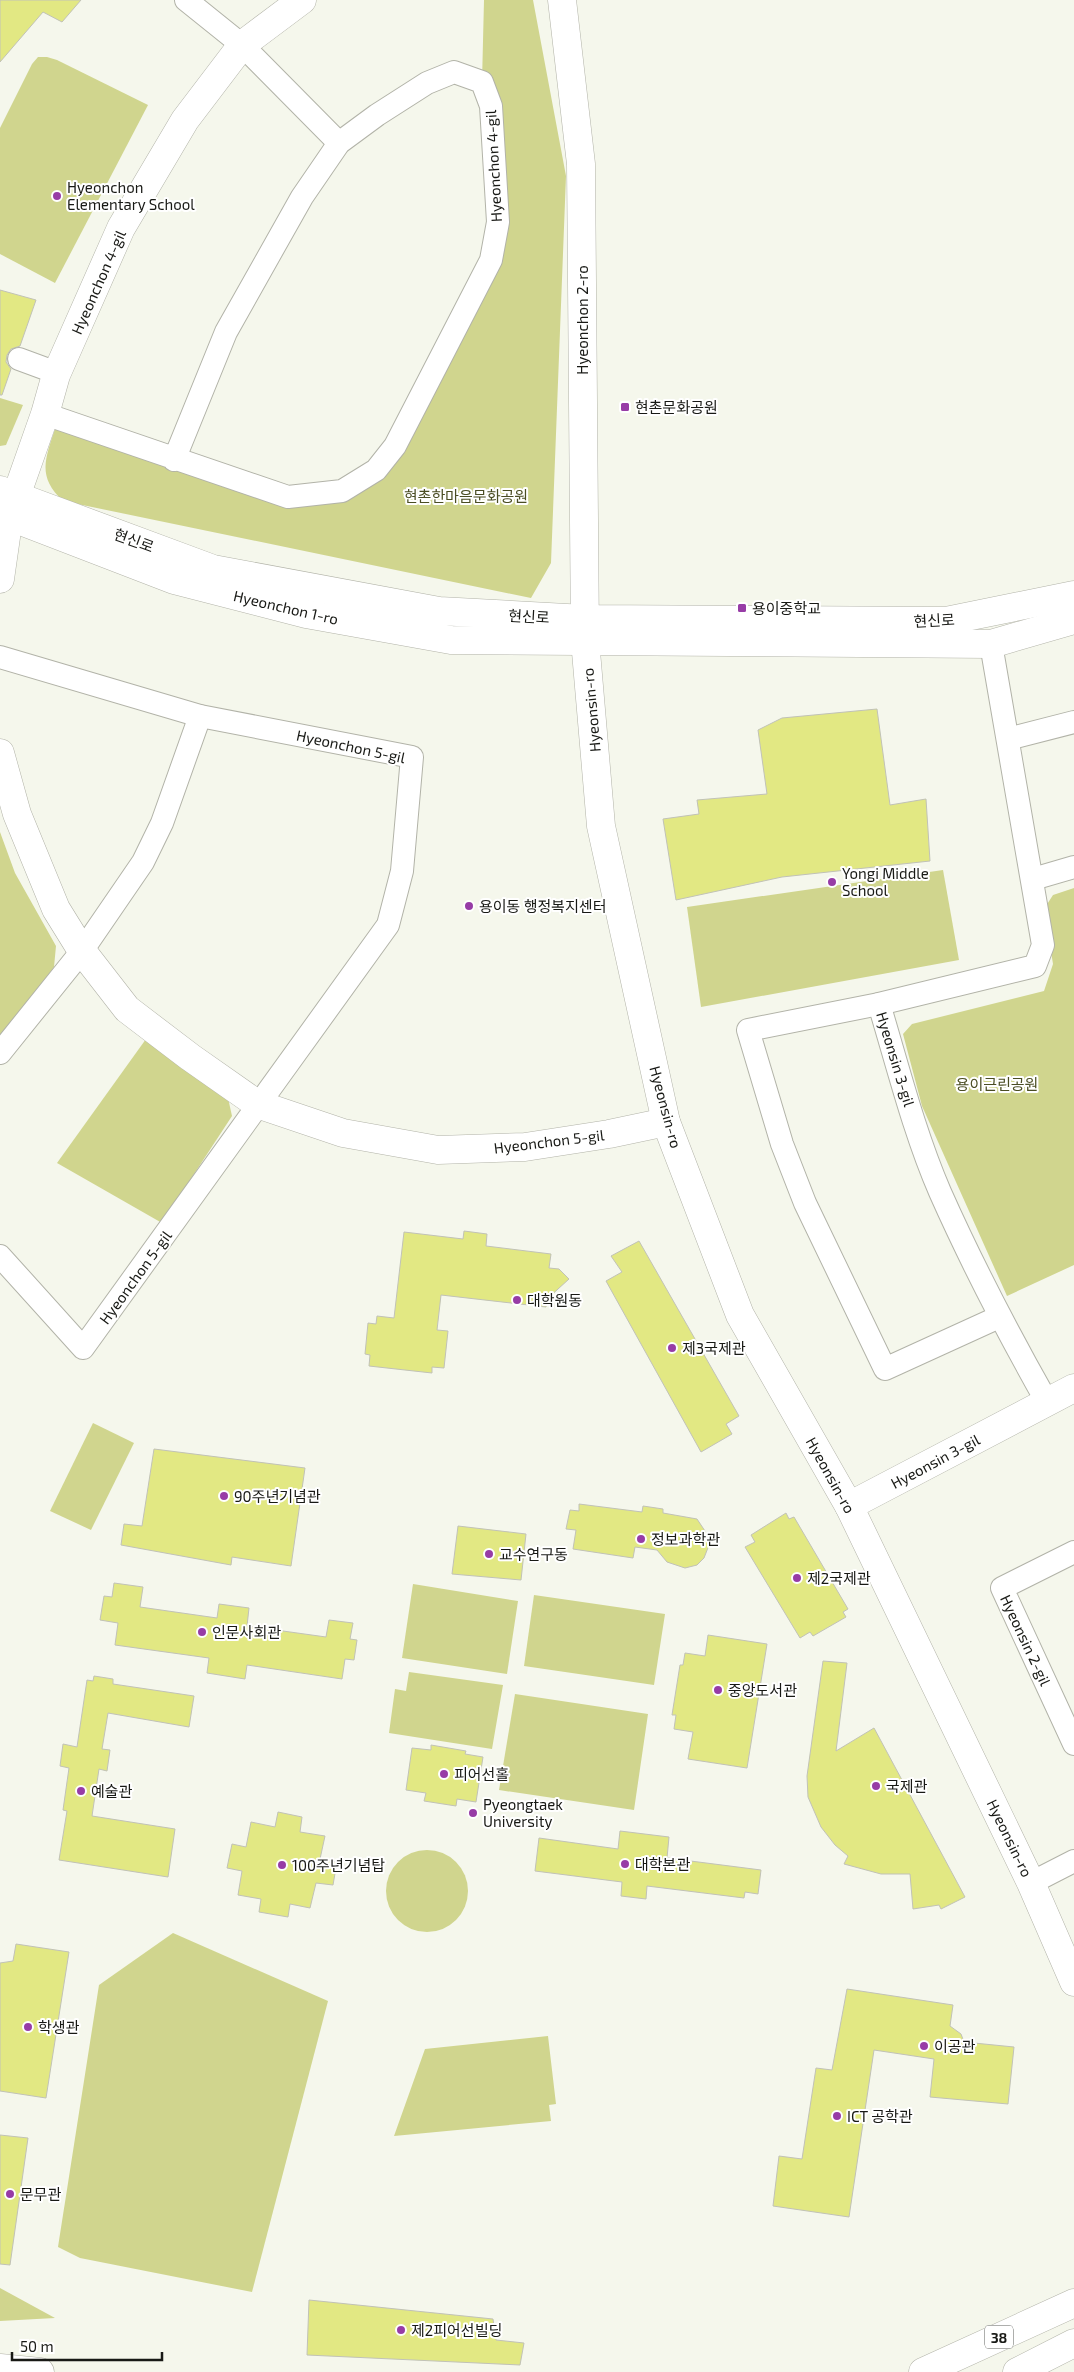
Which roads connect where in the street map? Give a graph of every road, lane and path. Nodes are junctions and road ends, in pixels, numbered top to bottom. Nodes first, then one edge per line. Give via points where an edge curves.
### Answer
1 (186, 0) edge
2 (302, 0) edge
3 (562, 0) edge
4 (242, 45) junction
5 (339, 143) junction
6 (19, 359) dead end
7 (57, 373) junction
8 (45, 414) junction
9 (174, 460) junction
10 (6, 504) edge
11 (0, 579) edge
12 (1074, 595) edge
13 (1074, 620) edge
14 (585, 630) junction
15 (991, 644) junction
16 (0, 657) edge
17 (200, 716) junction
18 (1074, 722) edge
19 (1008, 739) junction
20 (0, 753) edge
21 (1074, 867) edge
22 (1033, 879) junction
23 (82, 951) junction
24 (879, 1004) junction
25 (0, 1053) edge
26 (257, 1104) junction
27 (666, 1122) junction
28 (0, 1256) edge
29 (999, 1317) junction
30 (1074, 1388) edge
31 (1047, 1402) junction
32 (849, 1506) junction
33 (1074, 1552) edge
34 (1066, 1707) edge
35 (1074, 1744) edge
36 (1074, 1861) edge
37 (1031, 1883) junction
38 (1074, 1982) edge
39 (1074, 2302) edge
40 (1074, 2343) edge
41 (0, 2368) edge
42 (40, 2372) edge
43 (923, 2372) edge
44 (1017, 2372) edge

1 - 4 street
2 - 4 street, Hyeonchon 4-gil
3 - 14 street, Hyeonchon 2-ro via 581,164
4 - 5 street
4 - 7 street, Hyeonchon 4-gil via 185,120 121,228
5 - 9 street, Hyeonchon 4-gil via 302,197 226,332
5 - 9 street, Hyeonchon 4-gil via 427,83 454,72 482,82 491,106 498,222 491,260 400,438 376,470 342,491 288,497
6 - 7 street
7 - 8 street, Hyeonchon 4-gil
8 - 9 street, Hyeonchon 4-gil
8 - 10 street, Hyeonchon 4-gil
10 - 11 street
10 - 14 street, Hyeonchon 1-ro via 174,580 306,614 451,640
12 - 14 street, 현신로 via 946,621
13 - 15 street
14 - 15 street
14 - 27 street, Hyeonsin-ro via 601,826
15 - 19 street, Hyeonsin 3-gil
16 - 17 street, Hyeonchon 5-gil
17 - 23 street via 162,823 143,862
17 - 26 street, Hyeonchon 5-gil via 412,758 402,871 388,925
18 - 19 street
19 - 22 street, Hyeonsin 3-gil
20 - 23 street, Hyeonchon 5-gil via 17,814 45,883 56,909
21 - 22 street
22 - 24 street, Hyeonsin 3-gil via 1044,945 1035,966
23 - 25 street
23 - 26 street, Hyeonchon 5-gil via 127,1009
24 - 29 street, Hyeonsin 3-gil via 939,1191
24 - 29 street via 748,1030 782,1144 805,1203 885,1369
26 - 27 street, Hyeonchon 5-gil via 343,1133 438,1150 525,1147
26 - 28 street, Hyeonchon 5-gil via 83,1348
27 - 32 street, Hyeonsin-ro via 740,1315
29 - 31 street, Hyeonsin 3-gil
30 - 31 street, Hyeonsin 3-gil
31 - 32 street, Hyeonsin 3-gil
32 - 37 street, Hyeonsin-ro
33 - 34 street, Hyeonsin 2-gil via 1002,1588
34 - 35 street, Hyeonsin 2-gil
36 - 37 street
37 - 38 street, Hyeonsin-ro
39 - 43 street, 38
40 - 44 street
41 - 42 street

